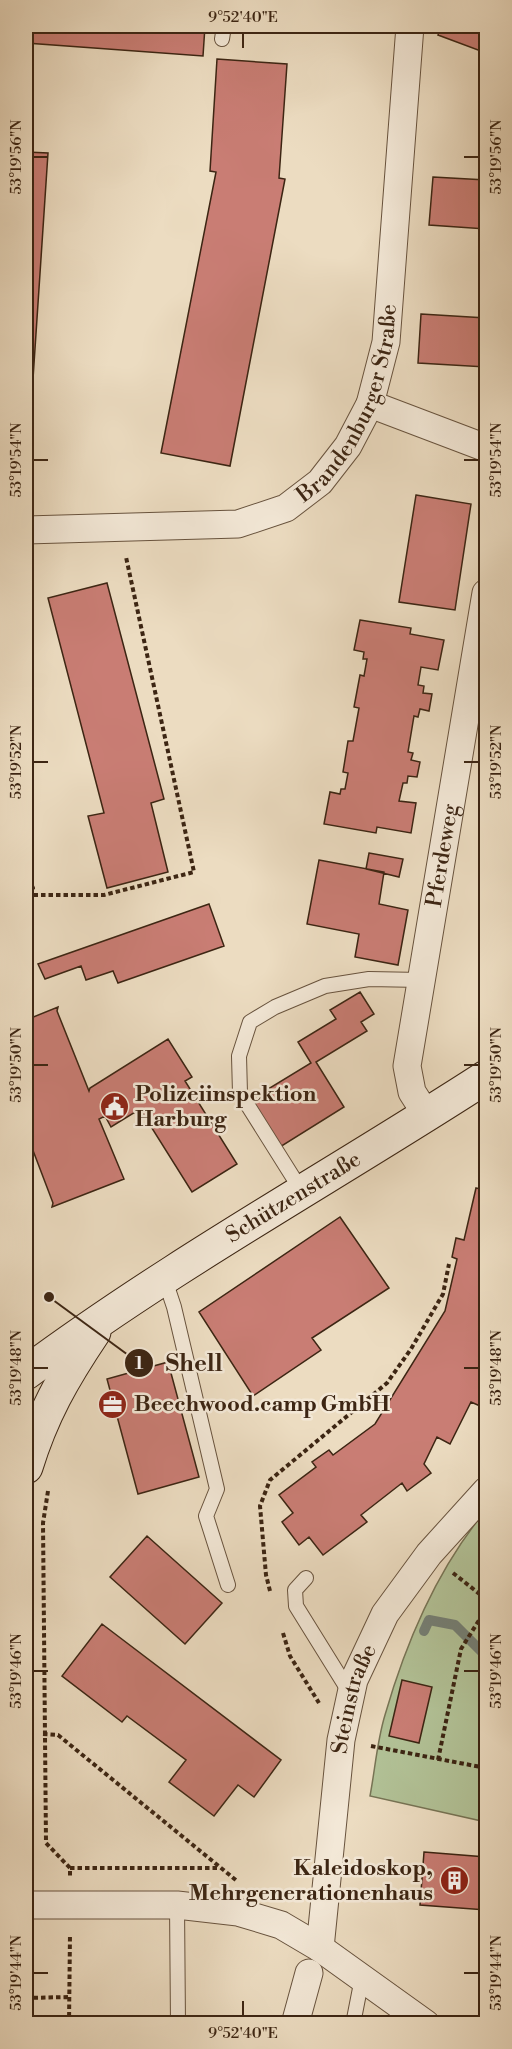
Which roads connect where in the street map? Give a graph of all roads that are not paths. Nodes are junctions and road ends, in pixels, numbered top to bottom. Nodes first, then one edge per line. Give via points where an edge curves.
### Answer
1 (410, 26) edge
2 (370, 404) junction
3 (486, 447) edge
4 (26, 530) edge
5 (486, 593) edge
6 (421, 980) junction
7 (486, 1077) edge
8 (426, 1114) junction
9 (301, 1190) junction
10 (164, 1277) junction
11 (102, 1321) junction
12 (26, 1373) edge
13 (38, 1474) edge
14 (486, 1491) edge
15 (306, 1578) dead end
16 (228, 1585) dead end
17 (351, 1695) junction
18 (26, 1905) edge
19 (177, 1905) junction
20 (320, 1948) junction
21 (309, 1973) dead end
22 (362, 1978) junction
23 (178, 2024) edge
24 (295, 2024) edge
25 (353, 2024) edge
26 (426, 2024) edge

1 - 2 street, Brandenburger Straße via 386,342
2 - 3 street
2 - 4 street, Brandenburger Straße via 348,446 320,482 286,508 238,524
5 - 6 street, Pferdeweg
6 - 8 street, Pferdeweg via 407,1066 412,1092
6 - 9 lane via 369,979 326,986 250,1022 239,1056 240,1093
7 - 8 street, Schützenstraße
8 - 9 street, Schützenstraße
9 - 10 street, Schützenstraße
10 - 11 street, Schützenstraße
10 - 16 lane via 217,1489 206,1516
11 - 12 street, Schützenstraße
11 - 13 street, Schützenstraße via 54,1394 39,1425
14 - 17 street, Steinstraße via 429,1554 385,1614 354,1680
15 - 17 lane via 295,1590 296,1606
17 - 20 street, Steinstraße via 341,1740
18 - 19 street
19 - 20 street via 249,1915 281,1925
19 - 23 lane
20 - 22 street
21 - 24 street
22 - 25 lane
22 - 26 street

